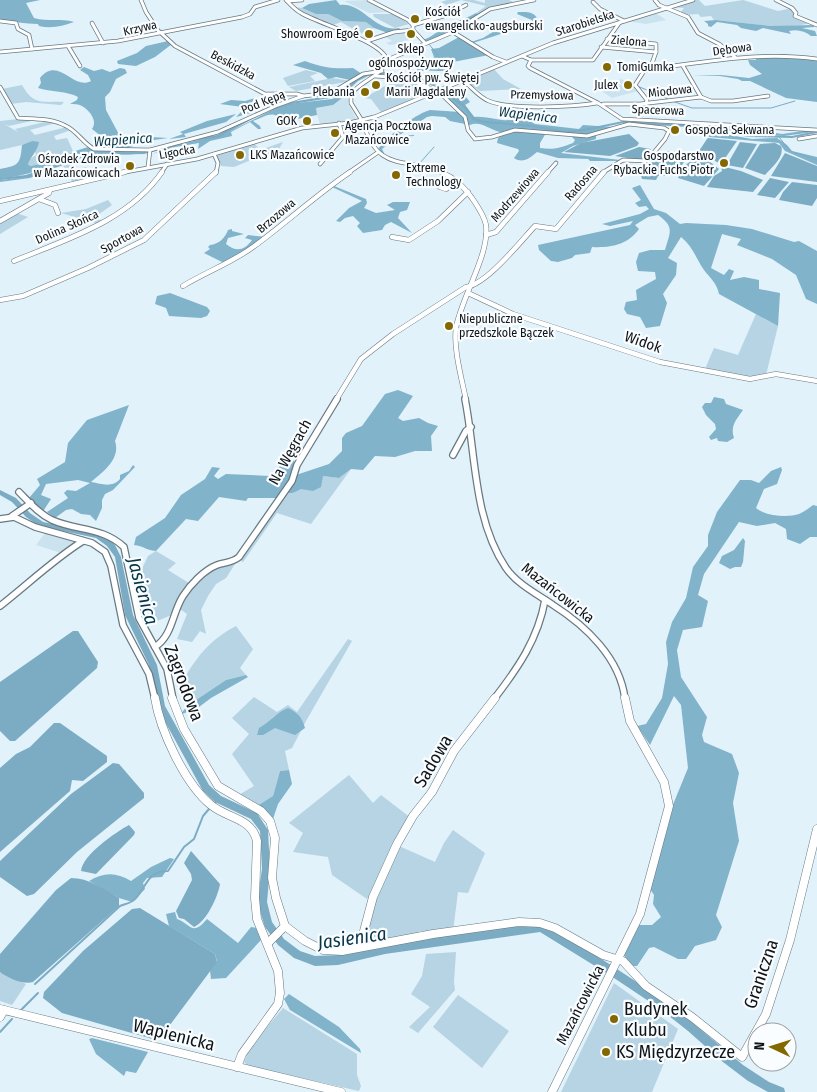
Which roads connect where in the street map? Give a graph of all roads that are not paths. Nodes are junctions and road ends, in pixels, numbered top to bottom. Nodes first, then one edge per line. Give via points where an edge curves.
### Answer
1 (141, 0) edge
2 (278, 0) edge
3 (287, 0) edge
4 (302, 0) edge
5 (370, 0) edge
6 (534, 0) edge
7 (654, 0) edge
8 (693, 0) edge
9 (776, 0) edge
10 (518, 2) edge
11 (593, 2) dead end
12 (466, 5) dead end
13 (665, 8) junction
14 (0, 21) edge
15 (622, 21) junction
16 (92, 23) dead end
17 (414, 25) junction
18 (817, 25) edge
19 (413, 30) junction
20 (160, 32) junction
21 (453, 32) junction
22 (607, 39) junction
23 (367, 42) junction
24 (103, 43) junction
25 (427, 43) junction
26 (68, 46) junction
27 (601, 47) junction
28 (32, 49) junction
29 (0, 52) edge
30 (656, 52) junction
31 (522, 56) junction
32 (735, 57) junction
33 (817, 59) edge
34 (387, 60) junction
35 (531, 60) junction
36 (506, 62) junction
37 (80, 66) dead end
38 (683, 66) junction
39 (650, 69) junction
40 (379, 74) junction
41 (461, 80) junction
42 (0, 87) edge
43 (437, 90) junction
44 (303, 96) junction
45 (768, 96) dead end
46 (700, 97) junction
47 (602, 103) junction
48 (646, 104) junction
49 (670, 120) junction
50 (361, 121) junction
51 (339, 123) junction
52 (666, 128) junction
53 (817, 130) edge
54 (817, 136) edge
55 (799, 139) dead end
56 (149, 153) junction
57 (377, 153) junction
58 (214, 154) junction
59 (556, 163) dead end
60 (168, 164) junction
61 (320, 164) dead end
62 (148, 167) junction
63 (458, 180) junction
64 (440, 187) dead end
65 (50, 190) junction
66 (468, 192) junction
67 (39, 199) junction
68 (0, 201) edge
69 (58, 213) dead end
70 (0, 220) edge
71 (486, 235) junction
72 (392, 236) dead end
73 (14, 261) dead end
74 (183, 286) dead end
75 (470, 286) junction
76 (468, 293) junction
77 (0, 300) edge
78 (817, 381) edge
79 (471, 428) junction
80 (453, 455) dead end
81 (19, 492) dead end
82 (30, 504) junction
83 (15, 514) junction
84 (0, 519) edge
85 (83, 541) junction
86 (545, 600) junction
87 (0, 606) edge
88 (155, 647) junction
89 (817, 829) edge
90 (285, 926) junction
91 (268, 943) junction
92 (363, 946) junction
93 (618, 960) junction
94 (1, 1012) edge
95 (237, 1067) junction
96 (341, 1092) edge
97 (552, 1092) edge

1 - 20 street, Beskidzka
2 - 20 street, Krzywa via 255,7 242,17
3 - 4 street
3 - 23 street via 292,7 312,18
5 - 17 street
6 - 10 street
7 - 13 street
8 - 13 street, Starobielska
9 - 18 street via 794,9 794,16
10 - 21 street via 490,9
11 - 15 street
12 - 17 street via 447,15
13 - 15 street, Starobielska
13 - 32 street via 688,17 698,32
14 - 28 street via 16,23 18,29 29,35
15 - 22 street
15 - 31 street, Starobielska
16 - 24 street
17 - 19 street
19 - 23 street via 394,32
19 - 25 street
20 - 24 street, Krzywa
20 - 44 street, Beskidzka via 175,46 265,94
21 - 25 street
21 - 36 street
22 - 27 street
22 - 30 street, Zielona via 656,44
23 - 34 street
24 - 26 street, Krzywa
25 - 34 street
26 - 28 street, Krzywa
26 - 37 street
27 - 30 street, Zielona
27 - 35 street via 595,58 586,61
28 - 29 street, Krzywa
30 - 39 street, Zielona
31 - 35 street, Spacerowa
31 - 36 street, Starobielska
32 - 33 street, Dębowa via 783,54
32 - 38 street, Dębowa
34 - 40 street
35 - 47 street, Spacerowa via 530,68
36 - 41 street, Starobielska
38 - 39 street, Dębowa
38 - 46 street
39 - 48 street, Zielona via 644,71 635,85 647,100
40 - 43 street, Pod Kępą via 405,78
40 - 44 street, Pod Kępą via 363,74 331,93
40 - 50 street via 362,82 351,94 351,104
41 - 43 street, Starobielska
41 - 47 street, Przemysłowa via 485,99 500,104 525,107
42 - 56 street, Pod Kępą via 18,118 48,120 67,126 94,149
43 - 50 street, Starobielska
43 - 52 street via 465,117 474,139 515,130 587,136 629,124
44 - 56 street, Pod Kępą via 269,108 226,130
45 - 46 street, Miodowa via 733,101
46 - 48 street, Miodowa
47 - 48 street, Miodowa
47 - 49 street, Spacerowa via 618,118
49 - 52 street
49 - 53 street, Spacerowa
50 - 51 street, Ligocka
50 - 57 street
51 - 58 street, Ligocka via 302,128
51 - 61 street via 344,137
52 - 75 street, Radosna via 669,131 667,138 647,160 626,160 608,168 556,228 535,226 482,280
54 - 55 street
56 - 62 street
57 - 63 street via 444,172
57 - 74 street, Brzozowa via 252,248
58 - 60 street, Ligocka
58 - 77 street, Sportowa via 219,166 216,173 144,240 31,292
59 - 71 street, Modrzewiowa via 496,232
60 - 62 street, Ligocka
60 - 73 street, Dolina Słońca via 140,198 101,224
62 - 65 street, Ligocka
63 - 64 street via 446,189
63 - 66 street
65 - 67 street
65 - 68 street, Ligocka
66 - 71 street via 482,213
66 - 72 street via 438,221 408,240
67 - 69 street via 55,205
67 - 70 street
71 - 75 street, Mazańcowicka
75 - 76 street, Mazańcowicka
75 - 88 street, Na Węgrach via 393,334 358,363 302,454 292,480 239,557 210,569 189,589 176,610 165,639
76 - 78 street, Widok via 513,314 660,362 750,379 780,374
76 - 79 street, Mazańcowicka via 456,336
79 - 80 street
79 - 86 street, Mazańcowicka via 480,504 488,532 512,576
81 - 82 street, Zagrodowa
82 - 83 street
82 - 88 street, Zagrodowa via 50,519 101,531 118,540 124,547 139,618
83 - 84 street
83 - 85 street via 43,530
85 - 87 street
85 - 91 street via 97,544 107,554 126,633 149,674 155,709 198,792 212,806 246,823 254,831 257,841 255,903 263,936
86 - 92 street, Sadowa via 536,637 454,751 390,858 376,887 362,932
86 - 93 street, Mazańcowicka via 564,612 607,653 620,676 630,722 669,791 669,806 640,914
88 - 90 street, Zagrodowa via 167,669 174,706 184,729 218,786 261,811 270,821 274,838 272,878
89 - 93 street, Graniczna via 790,940 766,1014 744,1056 739,1056 692,1017 646,986 628,964
90 - 91 street
90 - 92 street via 323,950 342,951
91 - 95 street via 281,994 278,1004 242,1054
92 - 93 street via 519,922 540,923
93 - 97 street, Mazańcowicka
94 - 95 street, Wapienicka
95 - 96 street, Wapienicka

